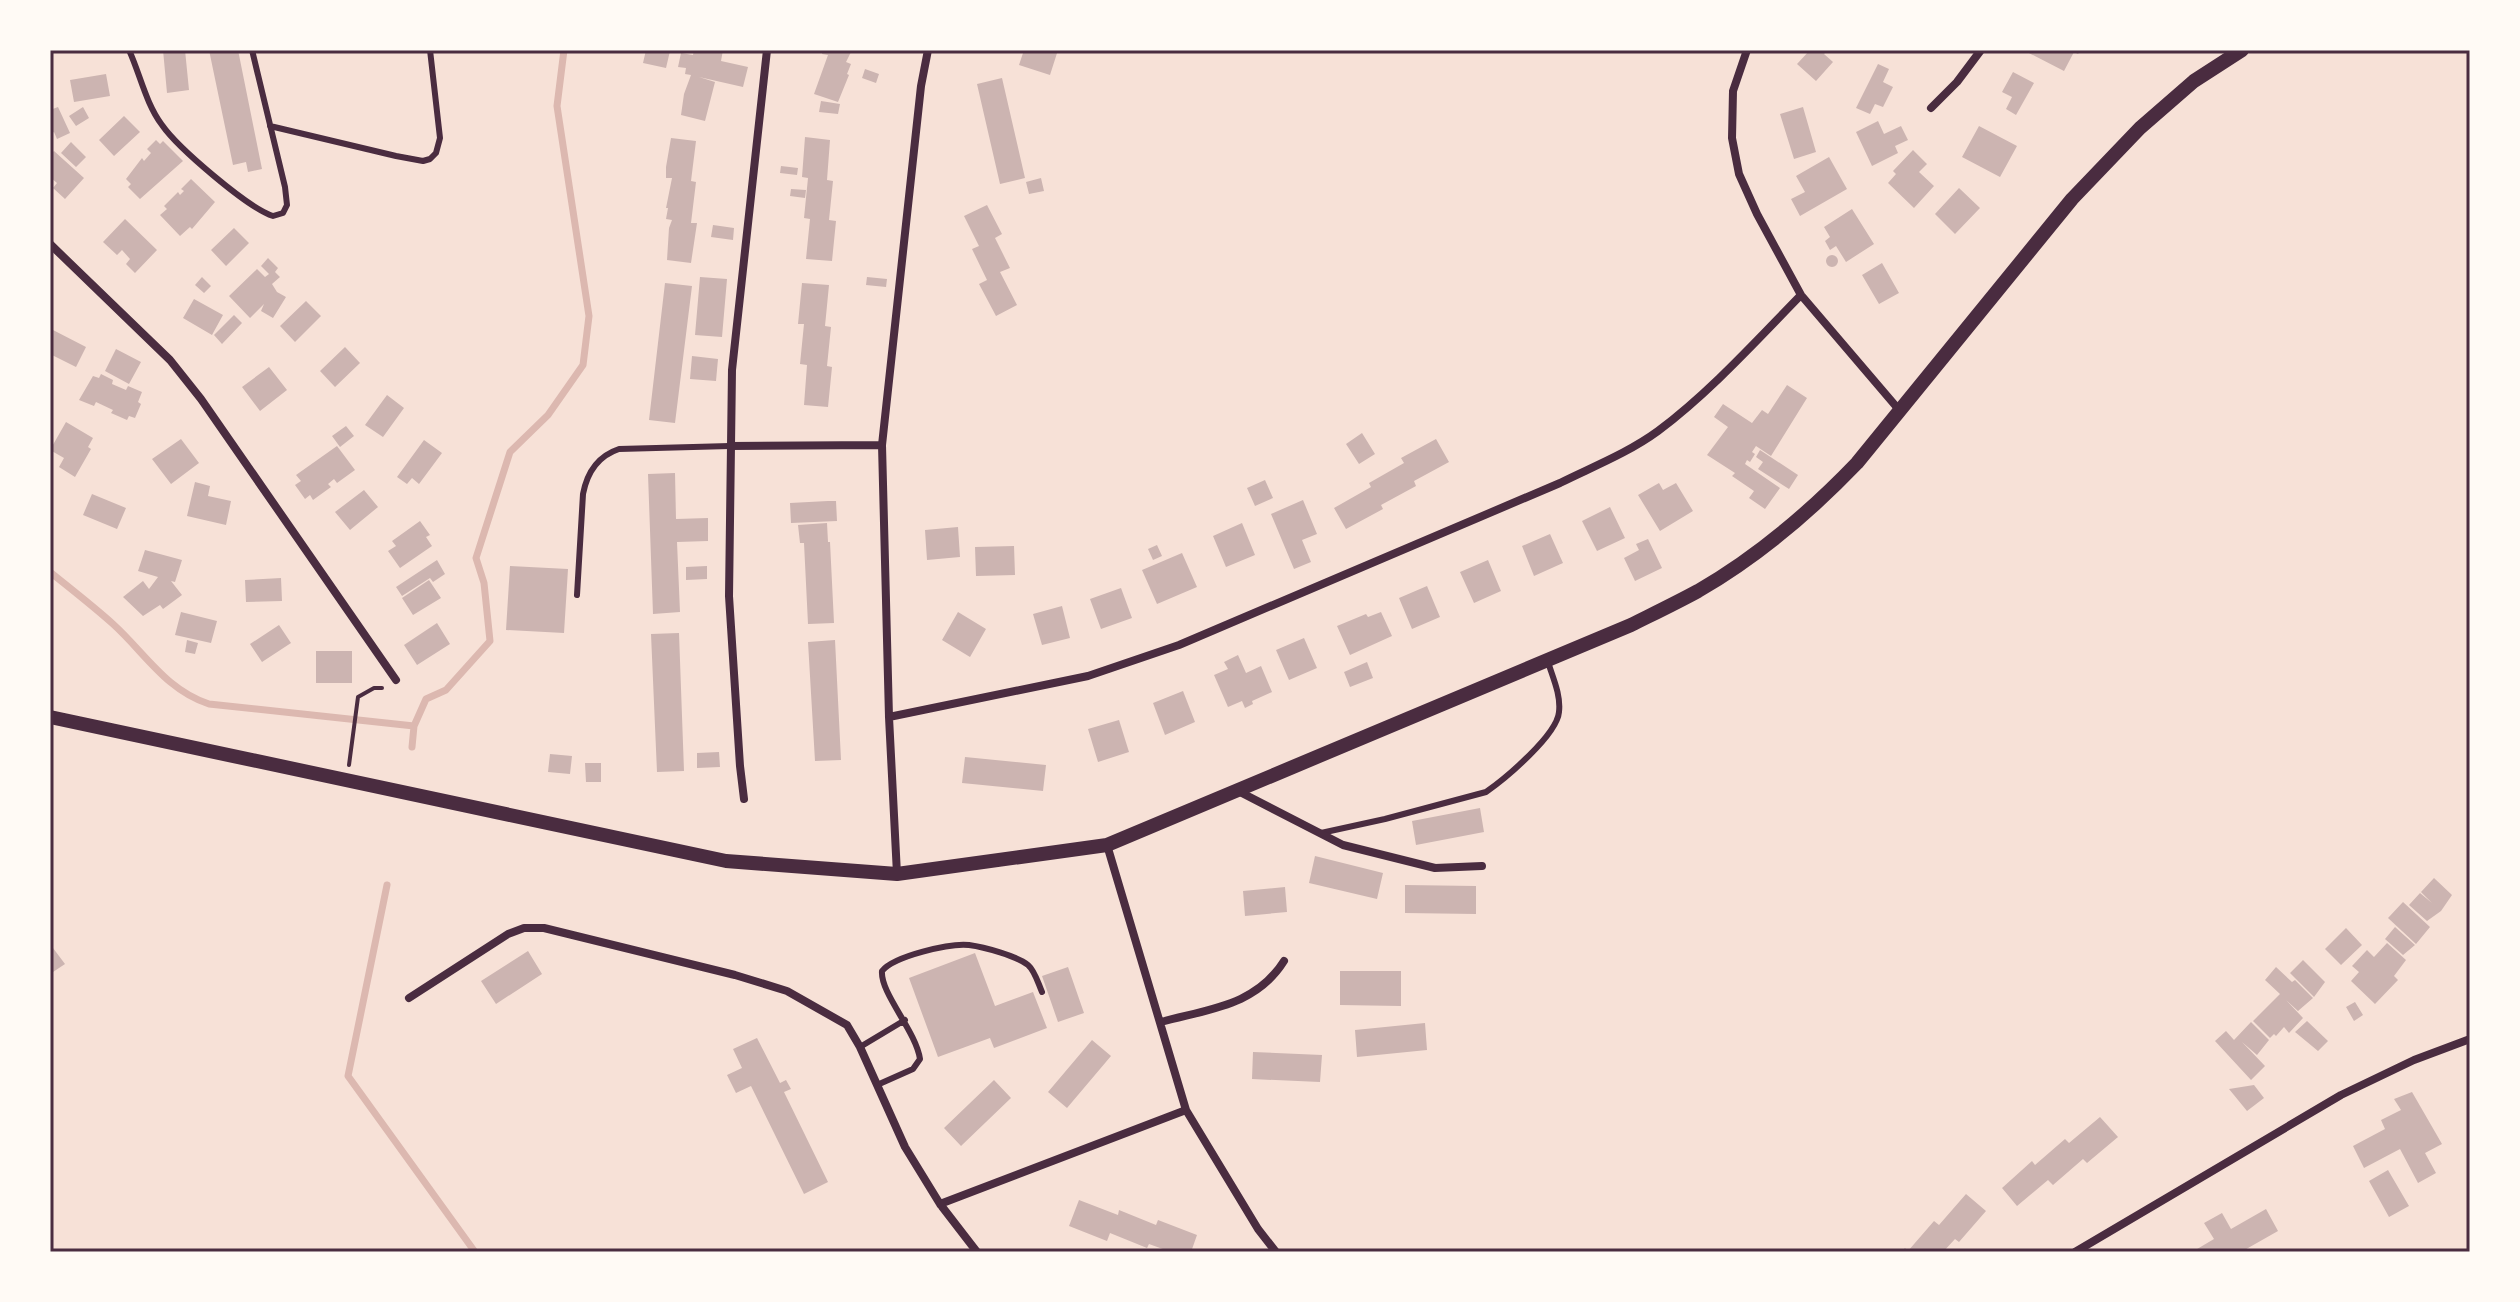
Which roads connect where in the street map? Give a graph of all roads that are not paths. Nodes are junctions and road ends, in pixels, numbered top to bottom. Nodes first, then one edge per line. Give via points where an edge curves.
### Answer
1 (129, 50) edge
2 (252, 50) edge
3 (430, 50) edge
4 (767, 50) edge
5 (928, 50) edge
6 (1747, 50) edge
7 (1981, 50) edge
8 (2242, 50) edge
9 (1931, 108) dead end
10 (270, 126) junction
11 (50, 244) edge
12 (1801, 295) junction
13 (1900, 411) junction
14 (882, 445) junction
15 (730, 446) junction
16 (577, 595) dead end
17 (1548, 660) junction
18 (396, 680) road end
19 (50, 717) edge
20 (889, 717) junction
21 (1237, 790) junction
22 (744, 799) dead end
23 (1321, 833) junction
24 (1107, 845) junction
25 (1482, 866) dead end
26 (897, 874) junction
27 (1284, 961) dead end
28 (1042, 992) dead end
29 (409, 998) dead end
30 (905, 1020) junction
31 (1161, 1022) junction
32 (2470, 1039) edge
33 (860, 1047) junction
34 (877, 1085) junction
35 (1186, 1110) junction
36 (940, 1204) junction
37 (977, 1252) edge
38 (1276, 1252) edge
39 (2075, 1252) edge

1 - 10 lane via 161,124 249,204 273,216 287,205
2 - 10 lane
3 - 10 lane via 440,138 430,159
4 - 15 street via 732,370
5 - 14 street
6 - 12 street via 1733,91 1732,138 1739,174
7 - 9 street
8 - 13 street via 2194,81 2140,128 2072,199
11 - 18 street via 170,360 201,399
12 - 13 street
12 - 20 street via 1734,364 1655,433 1560,483 1179,645 1088,676
13 - 17 street via 1819,503 1776,538 1700,590
14 - 15 street
14 - 20 street
15 - 16 lane via 619,449 602,457 585,480
15 - 22 street via 729,596
17 - 21 street
17 - 23 lane via 1559,703 1557,721 1498,783 1486,792
19 - 26 street via 726,861
20 - 26 street
21 - 23 street
21 - 24 street
23 - 25 street via 1343,845 1435,868
24 - 26 street
24 - 31 street
27 - 31 street via 1266,984 1244,999
28 - 30 lane via 1031,967 1018,958 968,945 935,948 890,963 882,971 883,983
29 - 33 street via 508,934 544,928 787,991 847,1025
30 - 33 lane
30 - 34 lane via 919,1062
31 - 35 street
32 - 39 street via 2341,1095
33 - 34 street
34 - 36 street via 905,1147
35 - 36 street
35 - 38 street
36 - 37 street

